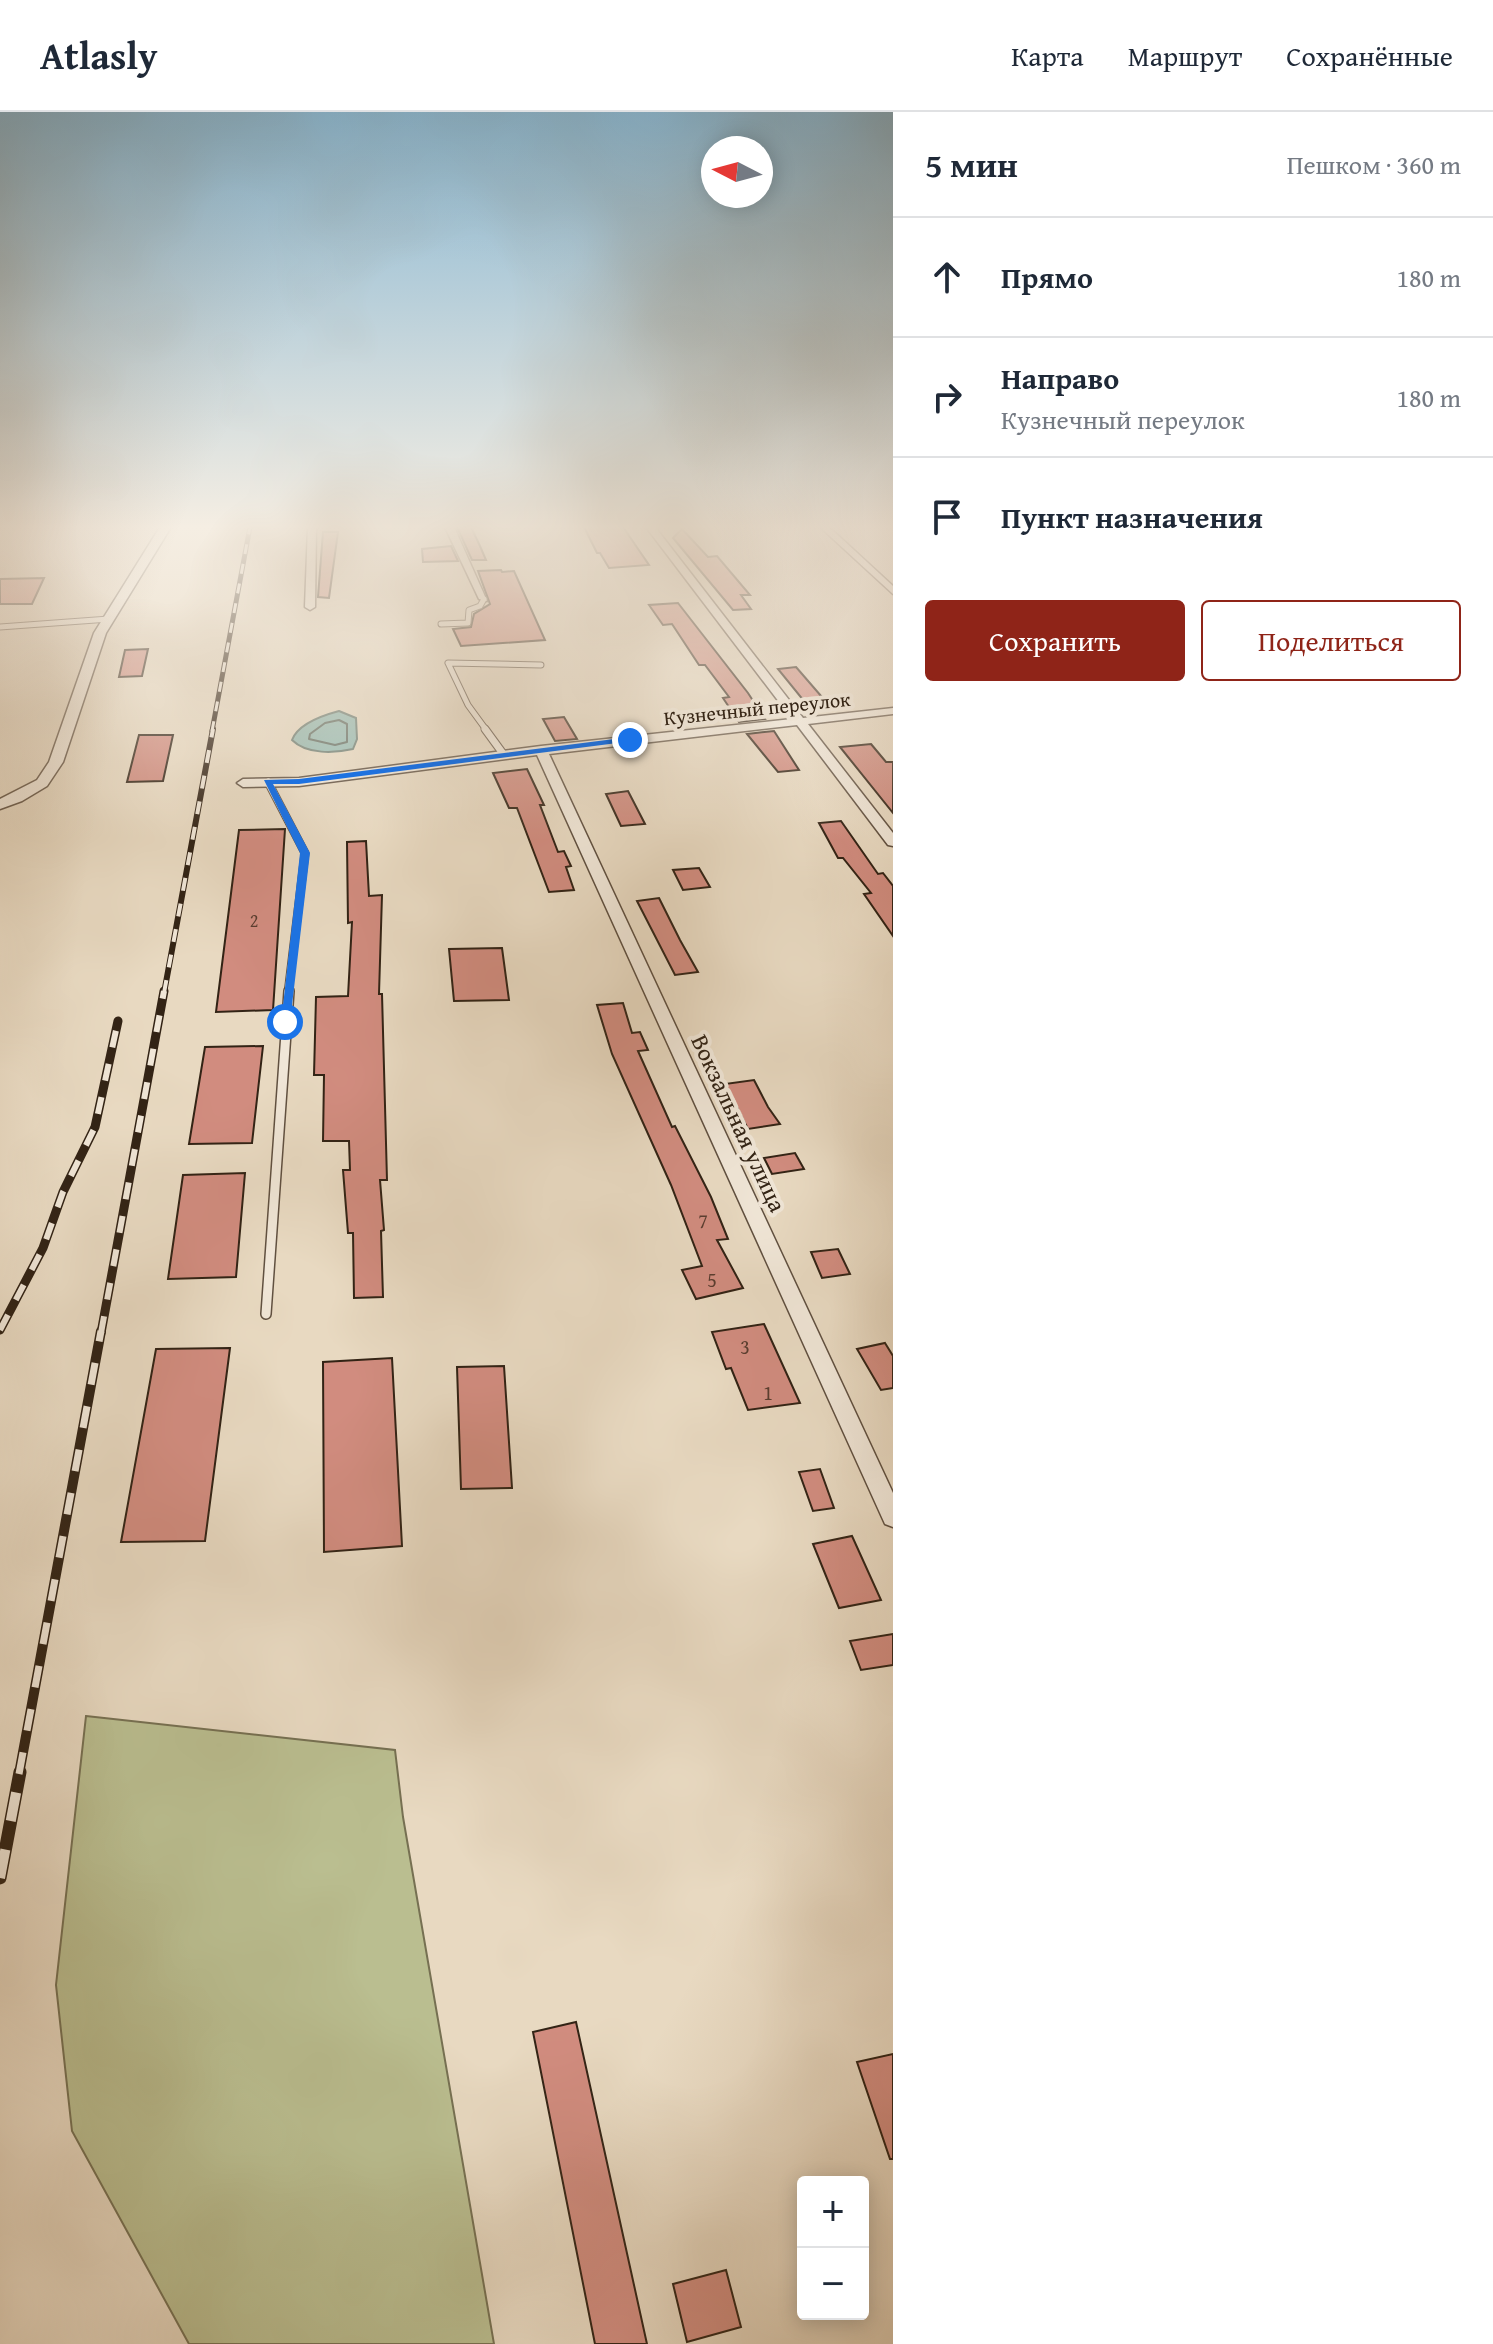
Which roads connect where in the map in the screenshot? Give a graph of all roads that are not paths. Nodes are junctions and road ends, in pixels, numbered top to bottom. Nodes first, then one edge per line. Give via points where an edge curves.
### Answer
1 (101, 631) edge
2 (730, 631) edge
3 (541, 665) dead end
4 (893, 711) edge
5 (800, 722) junction
6 (541, 750) junction
7 (504, 755) junction
8 (268, 782) junction
9 (243, 783) dead end
10 (0, 804) edge
11 (893, 842) edge
12 (266, 1314) dead end
13 (893, 1517) edge

1 - 10 street via 56,762 42,783
2 - 5 street
3 - 7 lane via 448,663 468,705
4 - 5 street, Кузнечный переулок
5 - 6 street, Кузнечный переулок
5 - 11 street
6 - 7 street, Кузнечный переулок
6 - 13 street, Вокзальная улица
7 - 8 street, Кузнечный переулок
8 - 9 street, Кузнечный переулок
8 - 12 lane via 305,853 285,1022

